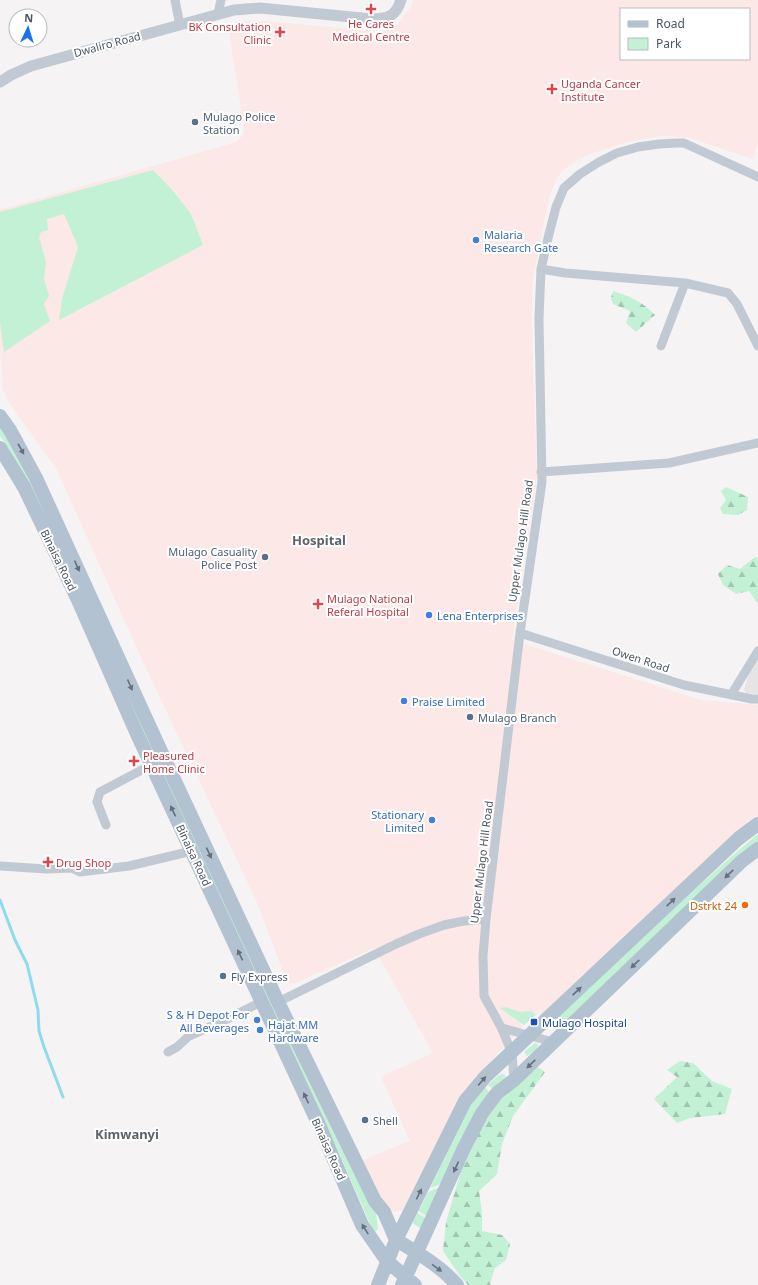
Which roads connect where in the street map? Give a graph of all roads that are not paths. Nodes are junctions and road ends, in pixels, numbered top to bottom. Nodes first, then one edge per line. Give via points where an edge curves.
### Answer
1 (175, 0) edge
2 (221, 0) edge
3 (402, 0) edge
4 (218, 14) junction
5 (180, 24) junction
6 (0, 82) edge
7 (758, 177) edge
8 (540, 270) junction
9 (685, 283) junction
10 (661, 346) dead end
11 (758, 346) edge
12 (0, 416) edge
13 (758, 443) edge
14 (0, 448) edge
15 (541, 472) junction
16 (520, 633) junction
17 (758, 651) edge
18 (731, 695) junction
19 (758, 699) edge
20 (151, 765) junction
21 (758, 824) edge
22 (106, 825) dead end
23 (727, 849) junction
24 (758, 849) edge
25 (192, 851) junction
26 (742, 862) junction
27 (0, 866) edge
28 (486, 919) junction
29 (261, 1002) junction
30 (278, 1002) junction
31 (502, 1028) junction
32 (529, 1036) junction
33 (553, 1042) junction
34 (168, 1052) dead end
35 (512, 1053) junction
36 (514, 1080) junction
37 (396, 1240) junction
38 (416, 1252) junction
39 (387, 1262) junction
40 (408, 1283) edge
41 (378, 1285) edge
42 (457, 1285) edge

1 - 5 street
2 - 4 street
3 - 4 street, Dwaliro Road via 397,11 383,19 260,8
4 - 5 street, Dwaliro Road
5 - 6 street, Dwaliro Road via 31,66
7 - 8 street, Upper Mulago Hill Road via 684,143 638,147 617,153 580,174 564,188 556,207
8 - 9 street
8 - 15 street, Upper Mulago Hill Road
9 - 10 street
9 - 11 street via 728,293 737,304
12 -> 30 main road, Binaisa Road via 36,478
13 - 15 street via 669,463
14 - 20 main road, Binaisa Road via 24,487 78,600
15 - 16 street, Upper Mulago Hill Road via 542,482
16 - 18 street, Owen Road via 684,685
16 - 28 street, Upper Mulago Hill Road
17 - 18 street
18 - 19 street, Owen Road
20 - 22 street via 100,792 97,802
25 -> 20 main road, Binaisa Road
21 - 23 main road
23 - 26 main road
32 -> 23 main road
24 - 26 main road
25 - 27 street via 129,866 80,872 72,868
29 -> 25 main road, Binaisa Road
26 -> 33 main road
28 - 30 street via 464,921 419,934
28 - 31 street, Upper Mulago Hill Road via 483,956 484,996
29 - 34 street via 189,1036
39 -> 29 main road, Binaisa Road via 362,1225
30 - 37 main road, Binaisa Road
31 - 32 street
31 - 35 street, Upper Mulago Hill Road
32 - 33 street
32 - 35 main road
33 -> 36 main road
35 - 36 street, Upper Mulago Hill Road
37 -> 35 main road via 465,1102 485,1077
36 -> 38 main road via 497,1093 482,1113
37 - 38 main road
37 - 39 main road
38 - 40 main road
38 -> 42 main road
39 - 40 main road, Binaisa Road
39 - 41 main road

